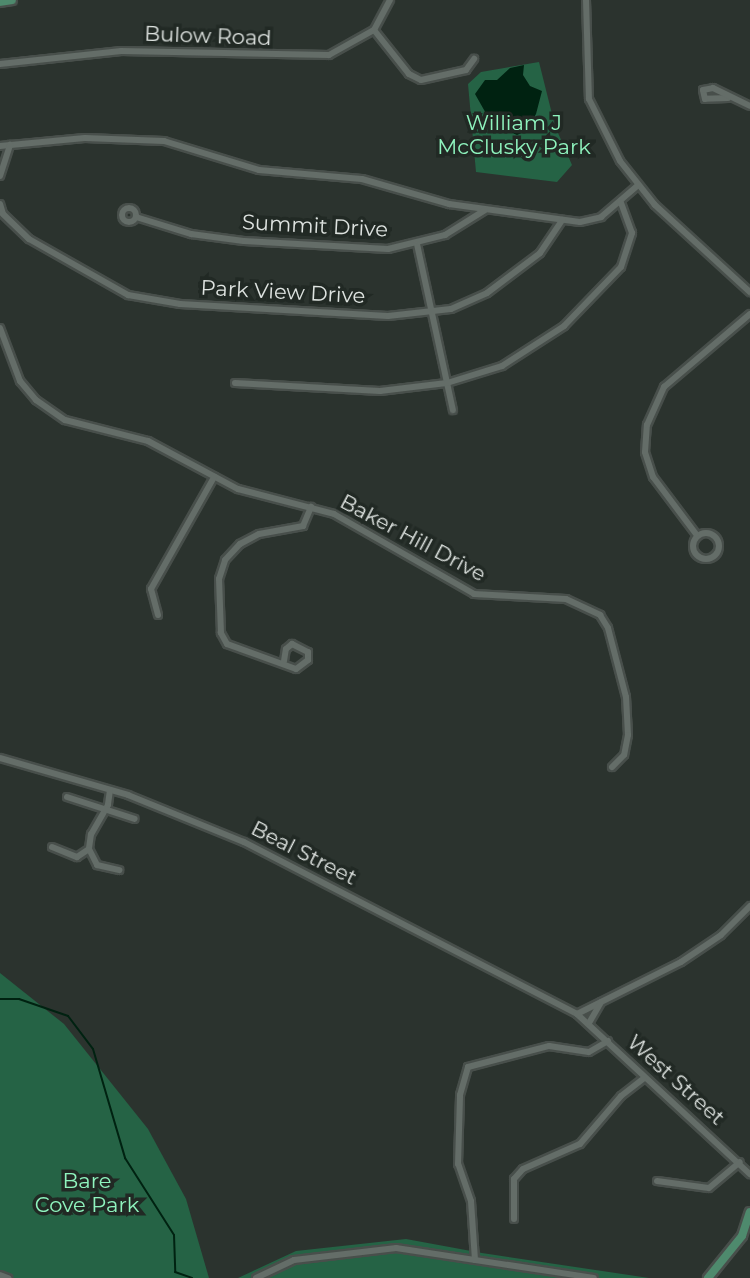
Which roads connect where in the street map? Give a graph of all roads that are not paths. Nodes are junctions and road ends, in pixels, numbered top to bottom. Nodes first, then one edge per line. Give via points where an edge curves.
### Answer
1 (12, 0) edge
2 (390, 0) edge
3 (586, 0) edge
4 (0, 2) edge
5 (374, 30) junction
6 (474, 59) dead end
7 (0, 64) edge
8 (727, 98) dead end
9 (750, 106) edge
10 (10, 145) junction
11 (0, 146) edge
12 (0, 176) edge
13 (637, 186) junction
14 (621, 202) junction
15 (0, 204) edge
16 (485, 210) junction
17 (136, 217) dead end
18 (562, 220) junction
19 (417, 244) junction
20 (750, 292) edge
21 (431, 313) junction
22 (750, 314) edge
23 (0, 328) edge
24 (235, 383) dead end
25 (447, 383) junction
26 (453, 410) dead end
27 (214, 477) junction
28 (312, 507) junction
29 (695, 534) junction
30 (158, 615) dead end
31 (284, 661) junction
32 (0, 758) edge
33 (612, 767) dead end
34 (110, 790) junction
35 (67, 797) dead end
36 (106, 810) junction
37 (135, 819) dead end
38 (52, 847) dead end
39 (89, 849) junction
40 (119, 870) dead end
41 (750, 906) edge
42 (602, 1001) junction
43 (577, 1014) junction
44 (589, 1023) junction
45 (608, 1041) junction
46 (643, 1079) junction
47 (740, 1162) junction
48 (750, 1174) edge
49 (657, 1181) dead end
50 (750, 1212) edge
51 (514, 1219) dead end
52 (475, 1260) junction
53 (0, 1275) edge
54 (8, 1278) edge
55 (256, 1278) edge
56 (594, 1278) edge
57 (708, 1278) edge

1 - 4 main road
2 - 5 street
3 - 13 street via 589,99
5 - 6 street via 409,74 421,80 466,70
5 - 7 street, Bulow Road via 329,55 307,57 121,51
8 - 9 street
10 - 11 street
10 - 12 street
10 - 16 street via 85,138 164,141 260,170 362,179
13 - 14 street
13 - 20 street
14 - 18 street via 593,220
14 - 25 street via 631,242 621,267 590,304 520,357
15 - 21 street, Park View Drive via 15,227 65,263 113,289 155,303 388,316
16 - 18 street
16 - 19 street, Summit Drive via 444,235
17 - 19 street, Summit Drive via 191,234 244,241 349,249
18 - 21 street, Park View Drive via 540,253 515,274 470,302
19 - 21 street
21 - 25 street
22 - 29 street via 664,387 646,425 646,452 653,477
23 - 27 street, Baker Hill Drive via 20,381 44,408 75,423 148,441
24 - 25 street via 380,391
25 - 26 street
27 - 28 street, Baker Hill Drive via 246,492
27 - 30 street via 151,589
28 - 31 street, Baker Hill Drive via 303,526 259,534 240,544 225,560 219,579 221,633 227,645
28 - 33 street, Baker Hill Drive via 373,534 474,594 582,603 600,615 608,628 626,697 624,755
29 - 29 street via 697,556 714,557 719,548 716,538
31 - 31 street via 291,668 302,667 307,652 292,644
32 - 34 street, Beal Street
34 - 36 street
34 - 43 street, Beal Street via 244,842
35 - 36 street
36 - 37 street
36 - 39 street via 91,834
38 - 39 street via 77,857
39 - 40 street via 97,865
41 - 42 street via 698,952
42 - 43 street
42 - 44 street
43 - 44 street, West Street
44 - 45 street, West Street
45 - 46 street, West Street
45 - 52 street via 589,1052 549,1046 468,1067 460,1095 458,1164 471,1201
46 - 47 street, West Street
46 - 51 street via 621,1096 580,1144 523,1169 514,1179
47 - 48 street, West Street
47 - 49 street via 709,1188
50 - 57 main road via 742,1236
52 - 55 street via 420,1249 384,1248 294,1260
52 - 56 street
53 - 54 street

